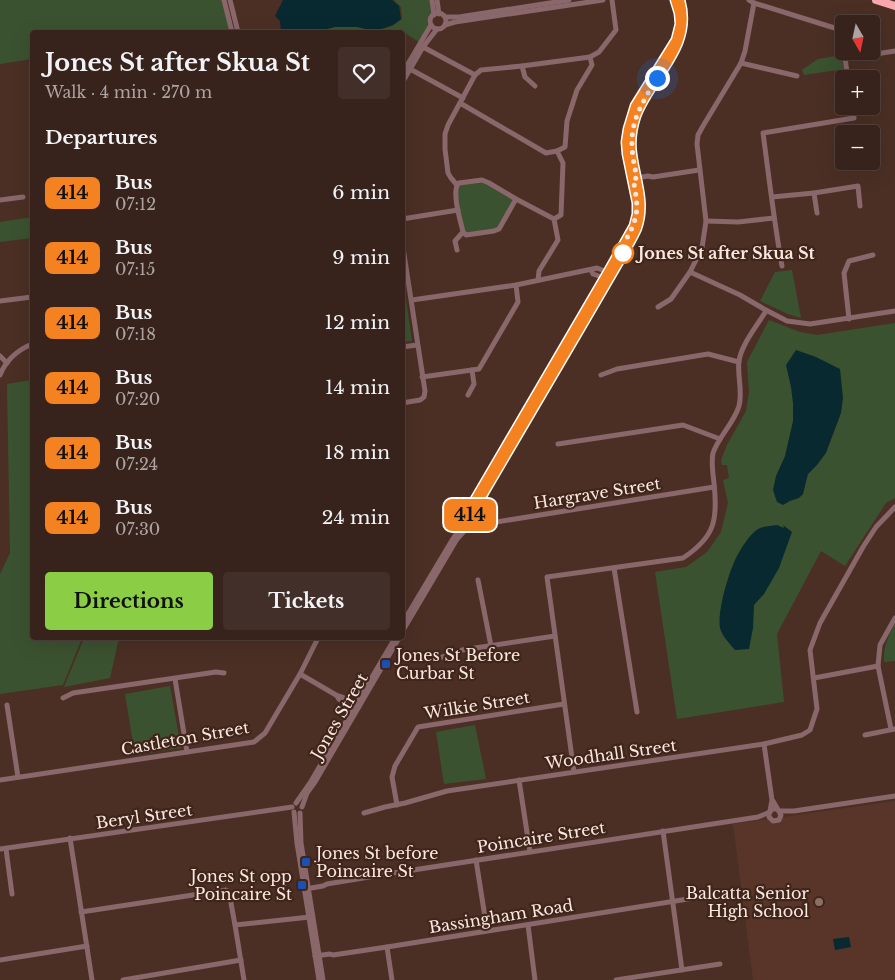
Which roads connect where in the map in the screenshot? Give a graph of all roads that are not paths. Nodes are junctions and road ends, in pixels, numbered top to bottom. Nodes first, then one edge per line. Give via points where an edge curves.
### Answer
1 (224, 0) edge
2 (230, 0) edge
3 (432, 0) edge
4 (437, 0) edge
5 (569, 0) edge
6 (604, 0) edge
7 (612, 0) edge
8 (676, 0) edge
9 (680, 0) edge
10 (749, 0) edge
11 (876, 0) edge
12 (754, 3) junction
13 (895, 6) edge
14 (437, 14) junction
15 (445, 17) junction
16 (431, 25) junction
17 (445, 25) junction
18 (835, 28) edge
19 (437, 29) junction
20 (232, 30) edge
21 (238, 30) edge
22 (423, 47) junction
23 (895, 51) edge
24 (880, 53) edge
25 (590, 57) junction
26 (741, 63) junction
27 (522, 66) junction
28 (410, 68) junction
29 (405, 69) edge
30 (475, 75) junction
31 (797, 76) dead end
32 (405, 77) edge
33 (535, 86) dead end
34 (461, 100) junction
35 (854, 115) edge
36 (557, 151) junction
37 (699, 170) junction
38 (635, 180) junction
39 (457, 185) junction
40 (814, 193) junction
41 (22, 197) dead end
42 (772, 197) junction
43 (516, 199) junction
44 (0, 200) edge
45 (860, 206) dead end
46 (458, 210) junction
47 (817, 213) dead end
48 (774, 218) junction
49 (405, 219) edge
50 (554, 219) junction
51 (706, 221) junction
52 (463, 232) junction
53 (456, 250) dead end
54 (872, 255) dead end
55 (782, 266) dead end
56 (405, 272) edge
57 (690, 272) junction
58 (608, 276) junction
59 (538, 280) junction
60 (516, 285) junction
61 (30, 296) edge
62 (412, 300) junction
63 (0, 301) edge
64 (658, 308) dead end
65 (766, 311) junction
66 (895, 312) edge
67 (849, 318) junction
68 (30, 345) edge
69 (417, 345) junction
70 (405, 347) edge
71 (0, 356) edge
72 (7, 362) junction
73 (739, 362) junction
74 (472, 370) junction
75 (0, 375) edge
76 (601, 375) dead end
77 (422, 377) junction
78 (468, 395) dead end
79 (405, 402) edge
80 (720, 439) junction
81 (558, 444) dead end
82 (714, 488) junction
83 (895, 507) edge
84 (466, 515) junction
85 (474, 518) junction
86 (484, 524) junction
87 (467, 526) junction
88 (614, 568) junction
89 (478, 580) dead end
90 (895, 618) edge
91 (405, 619) edge
92 (405, 627) edge
93 (555, 636) junction
94 (317, 640) edge
95 (394, 640) edge
96 (399, 640) edge
97 (491, 646) junction
98 (442, 658) dead end
99 (878, 666) junction
100 (224, 673) dead end
101 (300, 674) junction
102 (814, 678) junction
103 (175, 679) junction
104 (63, 698) dead end
105 (564, 704) junction
106 (7, 705) dead end
107 (356, 707) junction
108 (637, 712) dead end
109 (893, 729) edge
110 (865, 735) dead end
111 (764, 744) junction
112 (187, 752) junction
113 (574, 772) junction
114 (18, 777) junction
115 (0, 780) edge
116 (519, 780) junction
117 (895, 796) edge
118 (772, 800) junction
119 (397, 805) junction
120 (297, 809) junction
121 (778, 810) junction
122 (794, 811) junction
123 (770, 812) junction
124 (364, 813) dead end
125 (758, 817) junction
126 (770, 819) junction
127 (779, 819) junction
128 (663, 831) junction
129 (70, 838) junction
130 (3, 849) edge
131 (530, 852) junction
132 (476, 860) junction
133 (306, 887) junction
134 (12, 894) dead end
135 (713, 894) dead end
136 (672, 902) junction
137 (81, 912) junction
138 (310, 915) junction
139 (235, 925) junction
140 (528, 925) junction
141 (488, 930) junction
142 (87, 946) junction
143 (387, 947) junction
144 (317, 957) junction
145 (0, 960) edge
146 (241, 960) junction
147 (720, 964) dead end
148 (682, 970) junction
149 (92, 980) edge
150 (123, 980) edge
151 (244, 980) edge
152 (319, 980) edge
153 (323, 980) edge
154 (392, 980) edge
155 (535, 980) edge
156 (616, 980) edge

1 - 20 street
2 - 21 street
3 - 14 street
4 - 14 street
5 - 15 street
6 - 17 street
7 - 25 street via 616,30 599,52
8 - 38 street via 680,24 676,40 635,106 630,120 627,149
9 - 38 street via 683,20 680,38 641,105 634,125 632,153
10 - 12 street
11 - 13 highway
12 - 18 street
12 - 26 street
14 - 15 street
14 - 16 street via 430,19
15 - 17 street
16 - 19 street
16 - 29 street
17 - 19 street
19 - 22 street
22 - 28 street
22 - 30 street
23 - 24 street
25 - 27 street
25 - 36 street via 592,65 577,90 567,121 565,147
26 - 31 street
26 - 37 street via 698,135
27 - 30 street via 480,70
27 - 33 street via 524,77
28 - 32 street
28 - 34 street
30 - 34 street
34 - 36 street via 546,153
34 - 39 street via 444,134 448,173
35 - 42 street via 854,118 763,133
36 - 50 street via 563,163 561,215
37 - 38 street
37 - 51 street
38 - 58 street via 641,201 639,221
39 - 43 street via 482,180
39 - 46 street
40 - 42 street
40 - 45 street via 858,186
40 - 47 street
41 - 44 street
42 - 48 street
43 - 50 street
43 - 52 street via 499,229 466,235
46 - 49 street
46 - 52 street
48 - 51 street
48 - 55 street
50 - 59 street via 558,240 539,271
51 - 57 street via 702,248
52 - 53 street via 455,241
54 - 67 street via 849,261 844,273
56 - 62 street
57 - 64 street via 671,299
57 - 65 street
58 - 59 street via 597,268
58 - 84 street
58 - 85 street via 476,506
59 - 60 street
60 - 62 street
60 - 74 street via 518,302 479,369
61 - 63 street
62 - 69 street
65 - 67 street via 787,321 810,324
65 - 73 street via 742,350
66 - 67 street
68 - 72 street
69 - 70 street
69 - 77 street
71 - 72 street
72 - 75 street
73 - 76 street via 708,354 617,369
73 - 80 street via 741,395 738,408
74 - 77 street
74 - 78 street via 474,384
77 - 79 street via 424,397
80 - 81 street via 683,425
80 - 82 street via 712,461
82 - 86 street, Hargrave Street
82 - 88 street via 716,503 711,531 695,550 682,558
83 - 102 street via 863,547 820,623 810,650
84 - 85 street
84 - 87 street via 463,518
85 - 86 street
85 - 87 street via 475,522
86 - 87 street, Hargrave Street
87 - 91 street via 451,542
87 - 92 street
88 - 93 street via 547,577
88 - 108 street
89 - 97 street
90 - 99 street via 880,645
93 - 97 street
93 - 105 street
94 - 101 street, Castleton Street
95 - 107 street, Jones Street
96 - 107 street, Jones Street
97 - 98 street via 462,650
99 - 102 street
99 - 109 street
100 - 103 street
101 - 107 street
101 - 112 street, Castleton Street via 265,733 254,742
102 - 111 street, Woodhall Street via 817,709 810,730
103 - 104 street via 72,693
103 - 112 street
105 - 113 street
105 - 119 street, Wilkie Street via 418,727 394,766 392,777
106 - 114 street
107 - 120 street, Jones Street
109 - 110 street
111 - 113 street, Woodhall Street
111 - 118 street
112 - 114 street, Castleton Street
113 - 116 street, Woodhall Street
114 - 115 street, Castleton Street
116 - 119 street, Woodhall Street via 447,791
116 - 131 street
117 - 122 street
118 - 121 street
118 - 123 street
119 - 124 street, Woodhall Street
120 - 129 street, Beryl Street
120 - 133 street via 297,843
121 - 122 street
121 - 123 street
121 - 127 street
122 - 127 street
123 - 125 street, Poincaire Street
123 - 126 street
125 - 126 street, Poincaire Street
125 - 128 street, Poincaire Street
126 - 127 street
128 - 131 street, Poincaire Street
128 - 136 street
129 - 130 street, Beryl Street
129 - 137 street
130 - 134 street
131 - 132 street, Poincaire Street
132 - 133 street, Poincaire Street
132 - 141 street
133 - 138 street
135 - 136 street, Bassingham Road
136 - 140 street, Bassingham Road
136 - 148 street
137 - 139 street via 226,890
137 - 142 street
138 - 139 street
138 - 144 street
139 - 146 street
140 - 141 street, Bassingham Road
140 - 155 street
141 - 143 street, Bassingham Road
142 - 145 street
142 - 149 street
143 - 144 street, Bassingham Road
143 - 154 street
144 - 152 street
144 - 153 street
146 - 150 street
146 - 151 street
147 - 148 street
148 - 156 street

